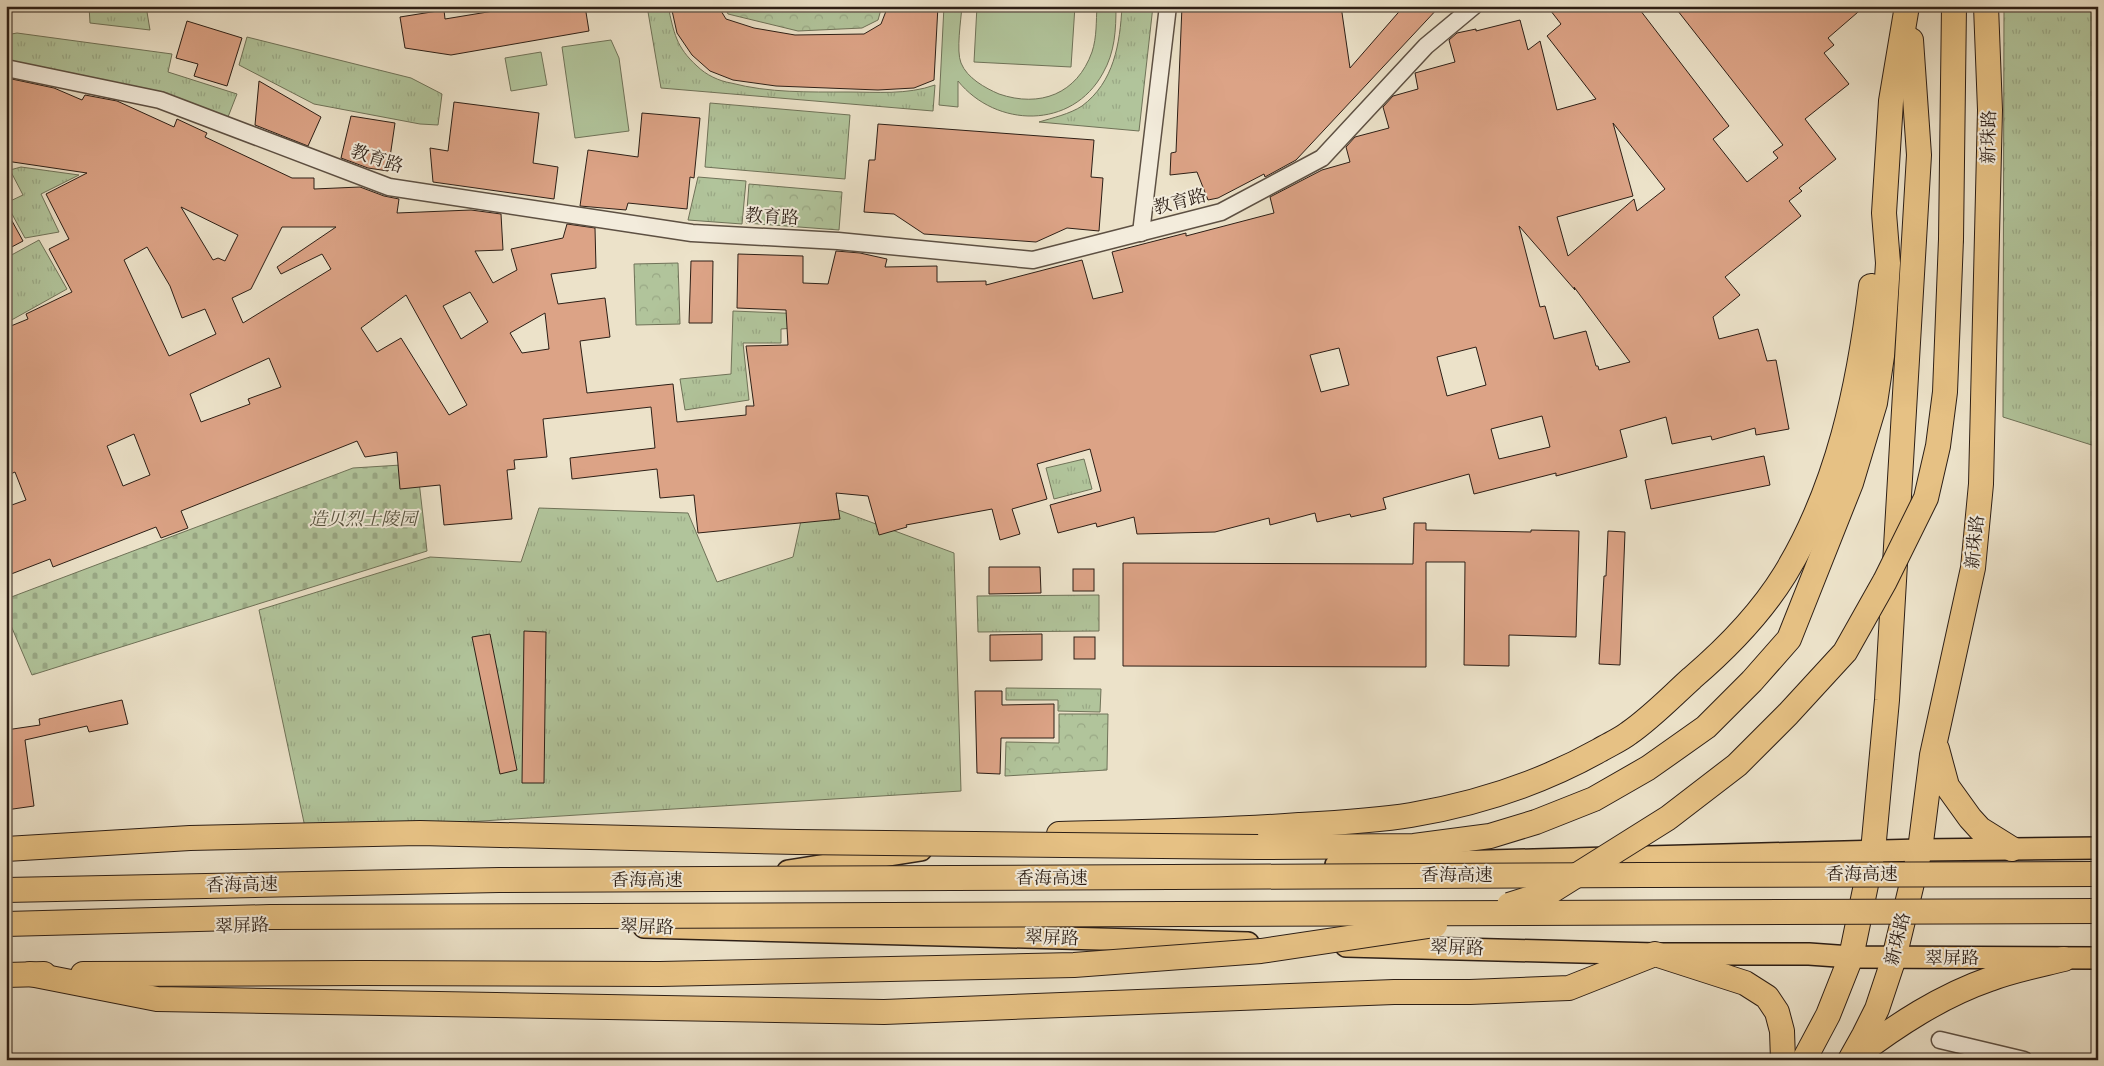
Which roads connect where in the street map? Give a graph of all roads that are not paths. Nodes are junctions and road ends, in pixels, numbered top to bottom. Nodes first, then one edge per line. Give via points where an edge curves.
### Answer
1 (1168, 6) edge
2 (1474, 6) edge
3 (1908, 6) edge
4 (1954, 6) edge
5 (1986, 6) edge
6 (6, 68) edge
7 (1884, 213) junction
8 (1141, 233) junction
9 (1935, 743) junction
10 (1023, 835) joint
11 (2098, 848) edge
12 (6, 849) edge
13 (2012, 849) junction
14 (1920, 850) junction
15 (1873, 851) junction
16 (780, 872) junction
17 (2098, 874) edge
18 (6, 890) edge
19 (2098, 911) edge
20 (6, 924) edge
21 (6, 935) edge
22 (1655, 954) junction
23 (1851, 957) junction
24 (1894, 958) junction
25 (2098, 958) edge
26 (2064, 959) junction
27 (30, 974) junction
28 (6, 975) edge
29 (1940, 1040) dead end
30 (1783, 1060) edge
31 (1804, 1060) edge
32 (1850, 1060) edge
33 (2024, 1060) edge

1 - 8 street
2 - 8 street, 教育路 via 1426,46 1322,158 1221,212
3 - 7 highway via 1891,101
3 - 15 highway via 1919,155 1887,700
4 - 27 highway, bridge via 1945,392 1938,446 1926,498 1845,652 1788,714 1737,765 1668,818 1550,892 1451,922 1261,951 1074,965 660,974
5 - 9 highway, 新珠路 via 1990,110 1981,484 1974,568
6 - 8 street, 教育路 via 160,100 389,187 692,233 838,241 1033,260
7 - 10 highway via 1851,413 1810,527 1785,574 1722,651 1629,733 1573,765 1494,795 1411,815 1218,831
7 - 12 highway, bridge via 1888,263 1882,356 1874,403 1851,483 1789,639 1706,727 1648,768 1594,799 1536,822 1490,836 1414,846 797,842 420,833 190,838
9 - 13 highway via 1947,786 1970,818 1980,830
9 - 14 highway, 新珠路
10 - 16 main road
11 - 13 main road
13 - 14 main road
14 - 15 main road
14 - 24 highway, 新珠路
15 - 16 main road via 1294,866
15 - 23 highway
16 - 18 main road via 309,878
17 - 18 highway, 香海高速, bridge via 499,880
19 - 20 highway, 香海高速, bridge via 290,917
21 - 22 main road, 翠屏路 via 405,920
22 - 23 main road, 翠屏路
22 - 27 highway via 1569,988 884,1012 157,1000
22 - 30 highway via 1745,983 1767,997 1777,1012 1782,1031
23 - 24 main road, 翠屏路
23 - 31 highway via 1828,1015
24 - 26 main road, 翠屏路
24 - 32 highway, 新珠路 via 1877,1009
25 - 26 main road, 翠屏路
26 - 32 highway via 1991,978 1957,992 1896,1027
27 - 28 highway
29 - 33 street

